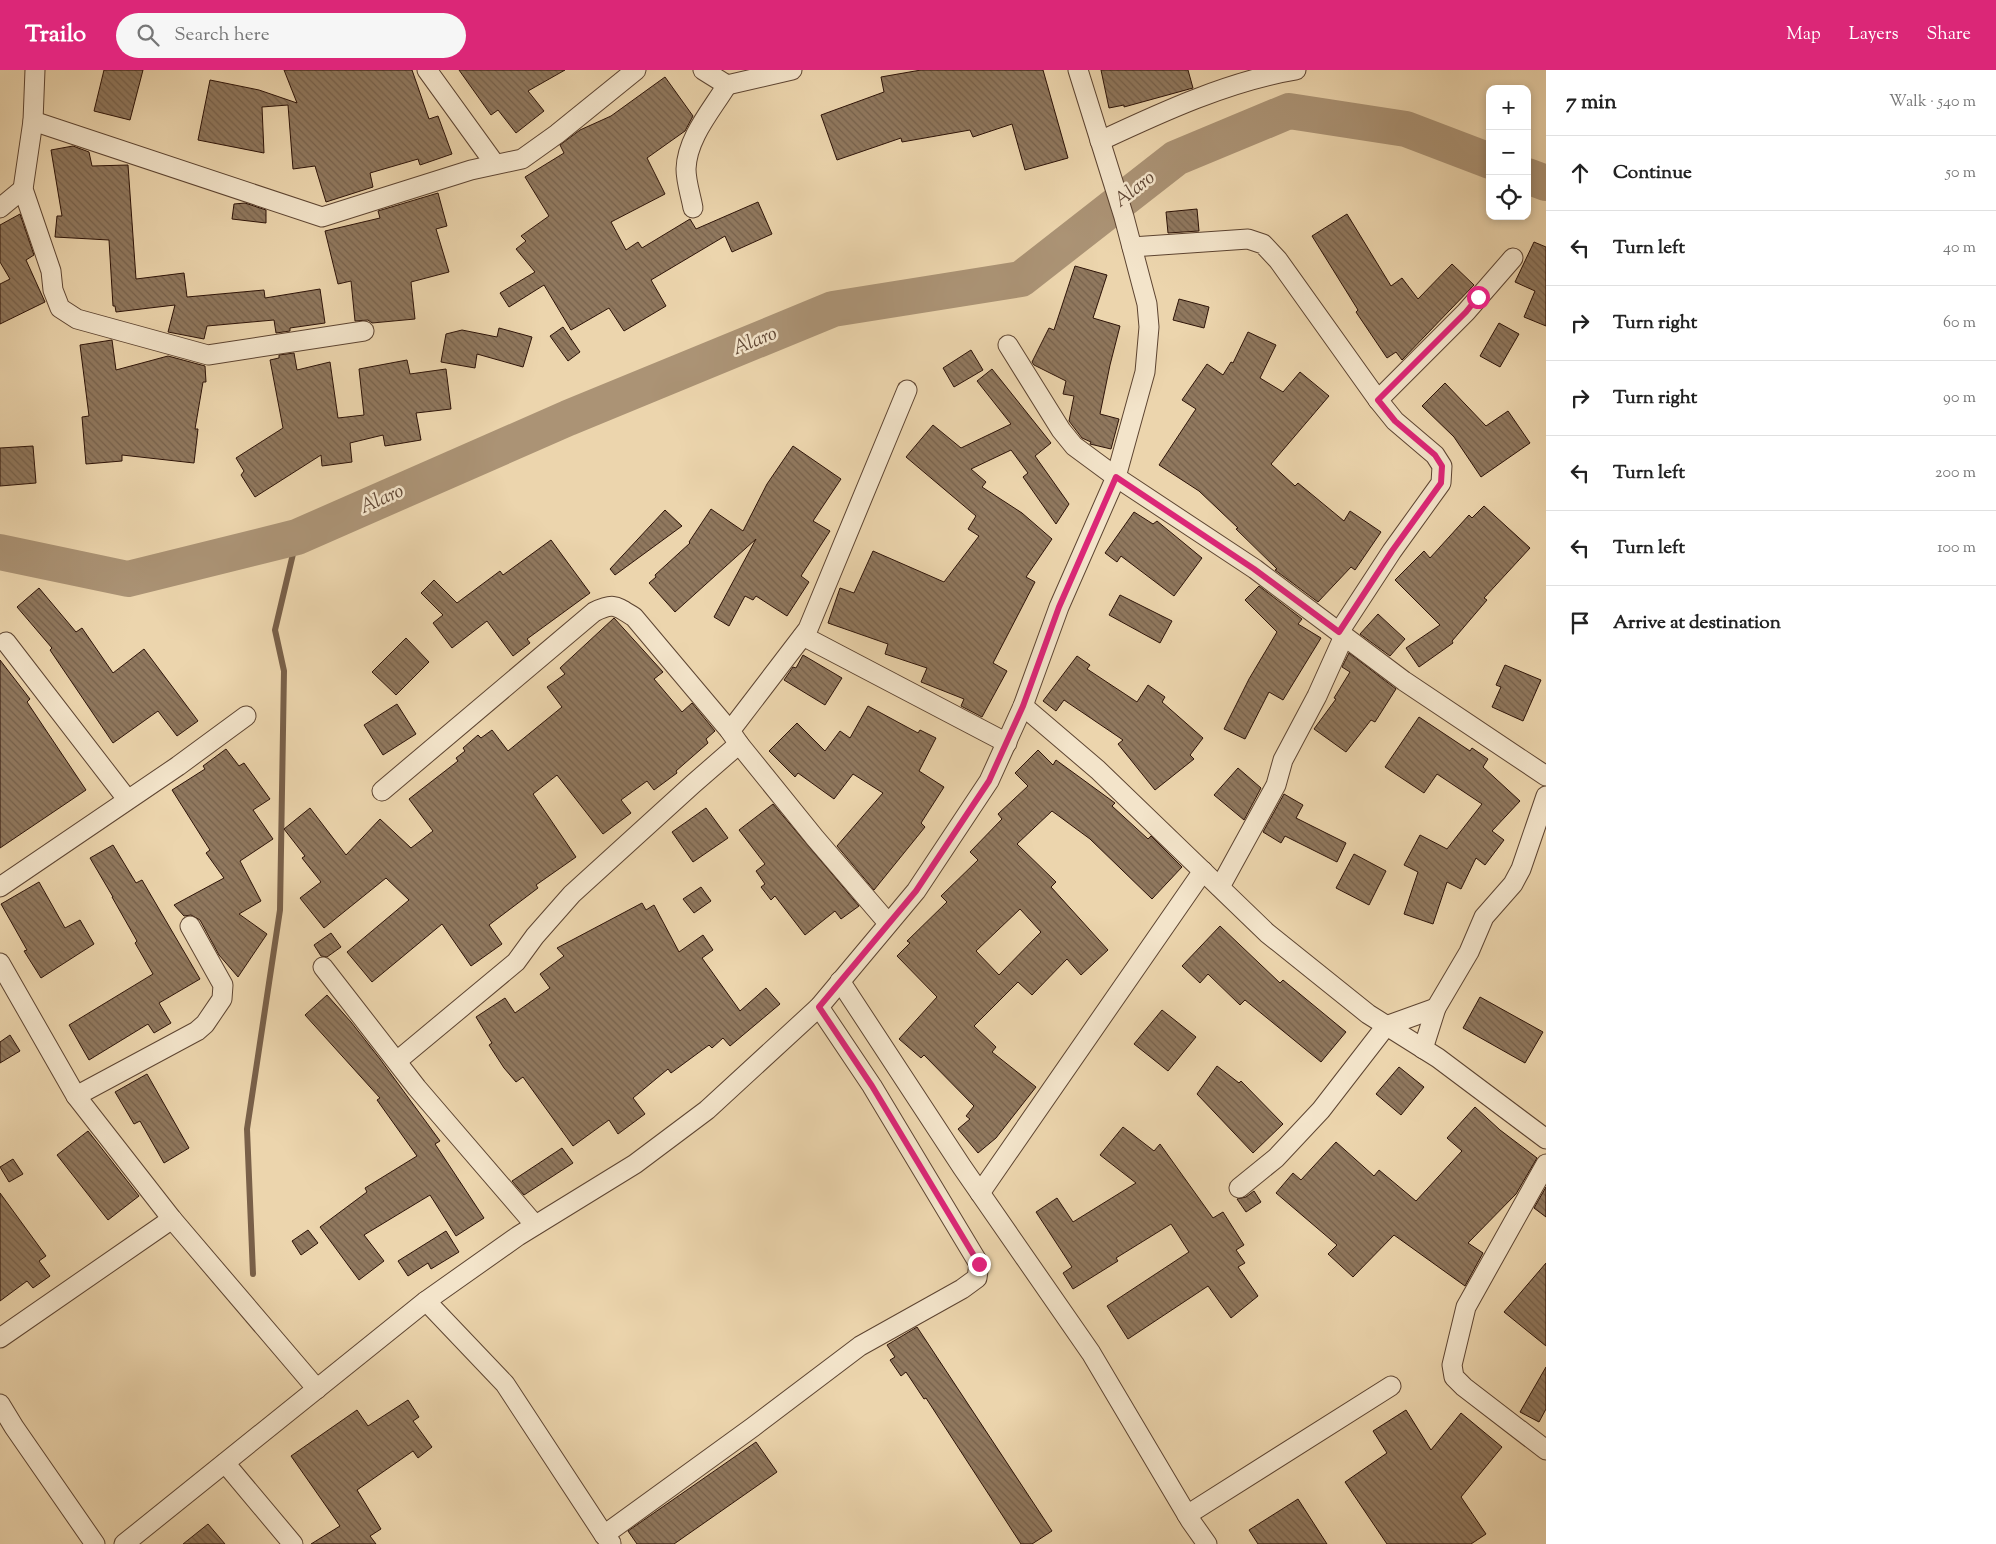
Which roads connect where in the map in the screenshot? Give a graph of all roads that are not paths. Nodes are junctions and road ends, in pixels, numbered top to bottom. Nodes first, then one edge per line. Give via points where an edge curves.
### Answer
1 (35, 70) edge
2 (427, 70) edge
3 (636, 70) edge
4 (703, 70) edge
5 (792, 70) edge
6 (1078, 70) edge
7 (1296, 70) edge
8 (727, 85) junction
9 (33, 121) junction
10 (1100, 141) junction
11 (495, 164) junction
12 (23, 189) junction
13 (0, 208) edge
14 (693, 208) dead end
15 (1132, 247) junction
16 (1513, 258) dead end
17 (364, 331) dead end
18 (1008, 345) dead end
19 (907, 390) dead end
20 (1378, 400) junction
21 (1116, 477) junction
22 (1342, 634) junction
23 (803, 636) junction
24 (6, 642) dead end
25 (1023, 706) junction
26 (246, 716) dead end
27 (734, 738) junction
28 (1006, 743) junction
29 (1546, 776) edge
30 (382, 791) dead end
31 (1546, 796) edge
32 (127, 800) junction
33 (1203, 871) junction
34 (0, 886) edge
35 (1220, 887) junction
36 (888, 923) junction
37 (190, 926) dead end
38 (0, 963) edge
39 (323, 966) dead end
40 (840, 981) junction
41 (819, 1007) junction
42 (1436, 1008) junction
43 (1386, 1026) junction
44 (1424, 1049) junction
45 (397, 1061) junction
46 (76, 1096) junction
47 (1546, 1139) edge
48 (1546, 1164) edge
49 (1239, 1188) dead end
50 (980, 1193) junction
51 (172, 1218) junction
52 (534, 1226) junction
53 (426, 1301) junction
54 (0, 1338) edge
55 (1391, 1386) dead end
56 (317, 1389) junction
57 (0, 1404) edge
58 (1546, 1450) edge
59 (226, 1463) junction
60 (1187, 1515) junction
61 (608, 1539) edge
62 (95, 1544) edge
63 (124, 1544) edge
64 (293, 1544) edge
65 (1207, 1544) edge

1 - 9 street
2 - 11 street
3 - 11 street via 522,159
4 - 8 street
5 - 8 street
6 - 10 street
7 - 10 street via 1181,104
8 - 14 street via 688,154 686,171
9 - 11 street via 322,216
9 - 12 street
10 - 15 street
12 - 13 street
12 - 17 street via 60,308 77,319 208,355
15 - 20 street via 1248,239 1263,244 1278,260
15 - 21 street via 1147,304 1149,327 1145,372
16 - 20 street via 1466,312
18 - 21 street via 1065,436
19 - 23 street
20 - 22 street via 1395,421 1435,455 1442,466 1441,483 1392,551
21 - 22 street via 1254,569
21 - 25 street via 1059,607
22 - 29 street
22 - 35 street via 1317,696 1283,760 1276,785
23 - 27 street
23 - 28 street
24 - 32 street
25 - 28 street
25 - 33 street via 1098,770
26 - 32 street
27 - 30 street via 634,617 615,605 607,606 594,612
27 - 36 street
27 - 45 street via 572,894 516,962
28 - 36 street via 989,781 916,891
31 - 42 street via 1513,884 1484,917 1469,952
32 - 34 street
33 - 35 street
33 - 50 street
35 - 43 street via 1267,933
36 - 40 street
37 - 46 street via 223,985 222,999 211,1016 197,1031
38 - 46 street
39 - 45 street
40 - 41 street
40 - 50 street
41 - 52 street via 706,1110 635,1164
41 - 61 street via 872,1086 979,1264 977,1278 860,1346
42 - 43 street
42 - 44 street
43 - 44 street
43 - 49 street via 1321,1110 1276,1158
44 - 47 street
45 - 52 street
46 - 51 street
48 - 58 street via 1466,1307 1452,1365 1454,1377 1464,1387
50 - 60 street via 1091,1353
51 - 54 street
51 - 56 street
52 - 53 street
53 - 56 street
53 - 61 street via 505,1384
55 - 60 street
56 - 59 street
57 - 62 street
59 - 63 street
59 - 64 street
60 - 65 street

